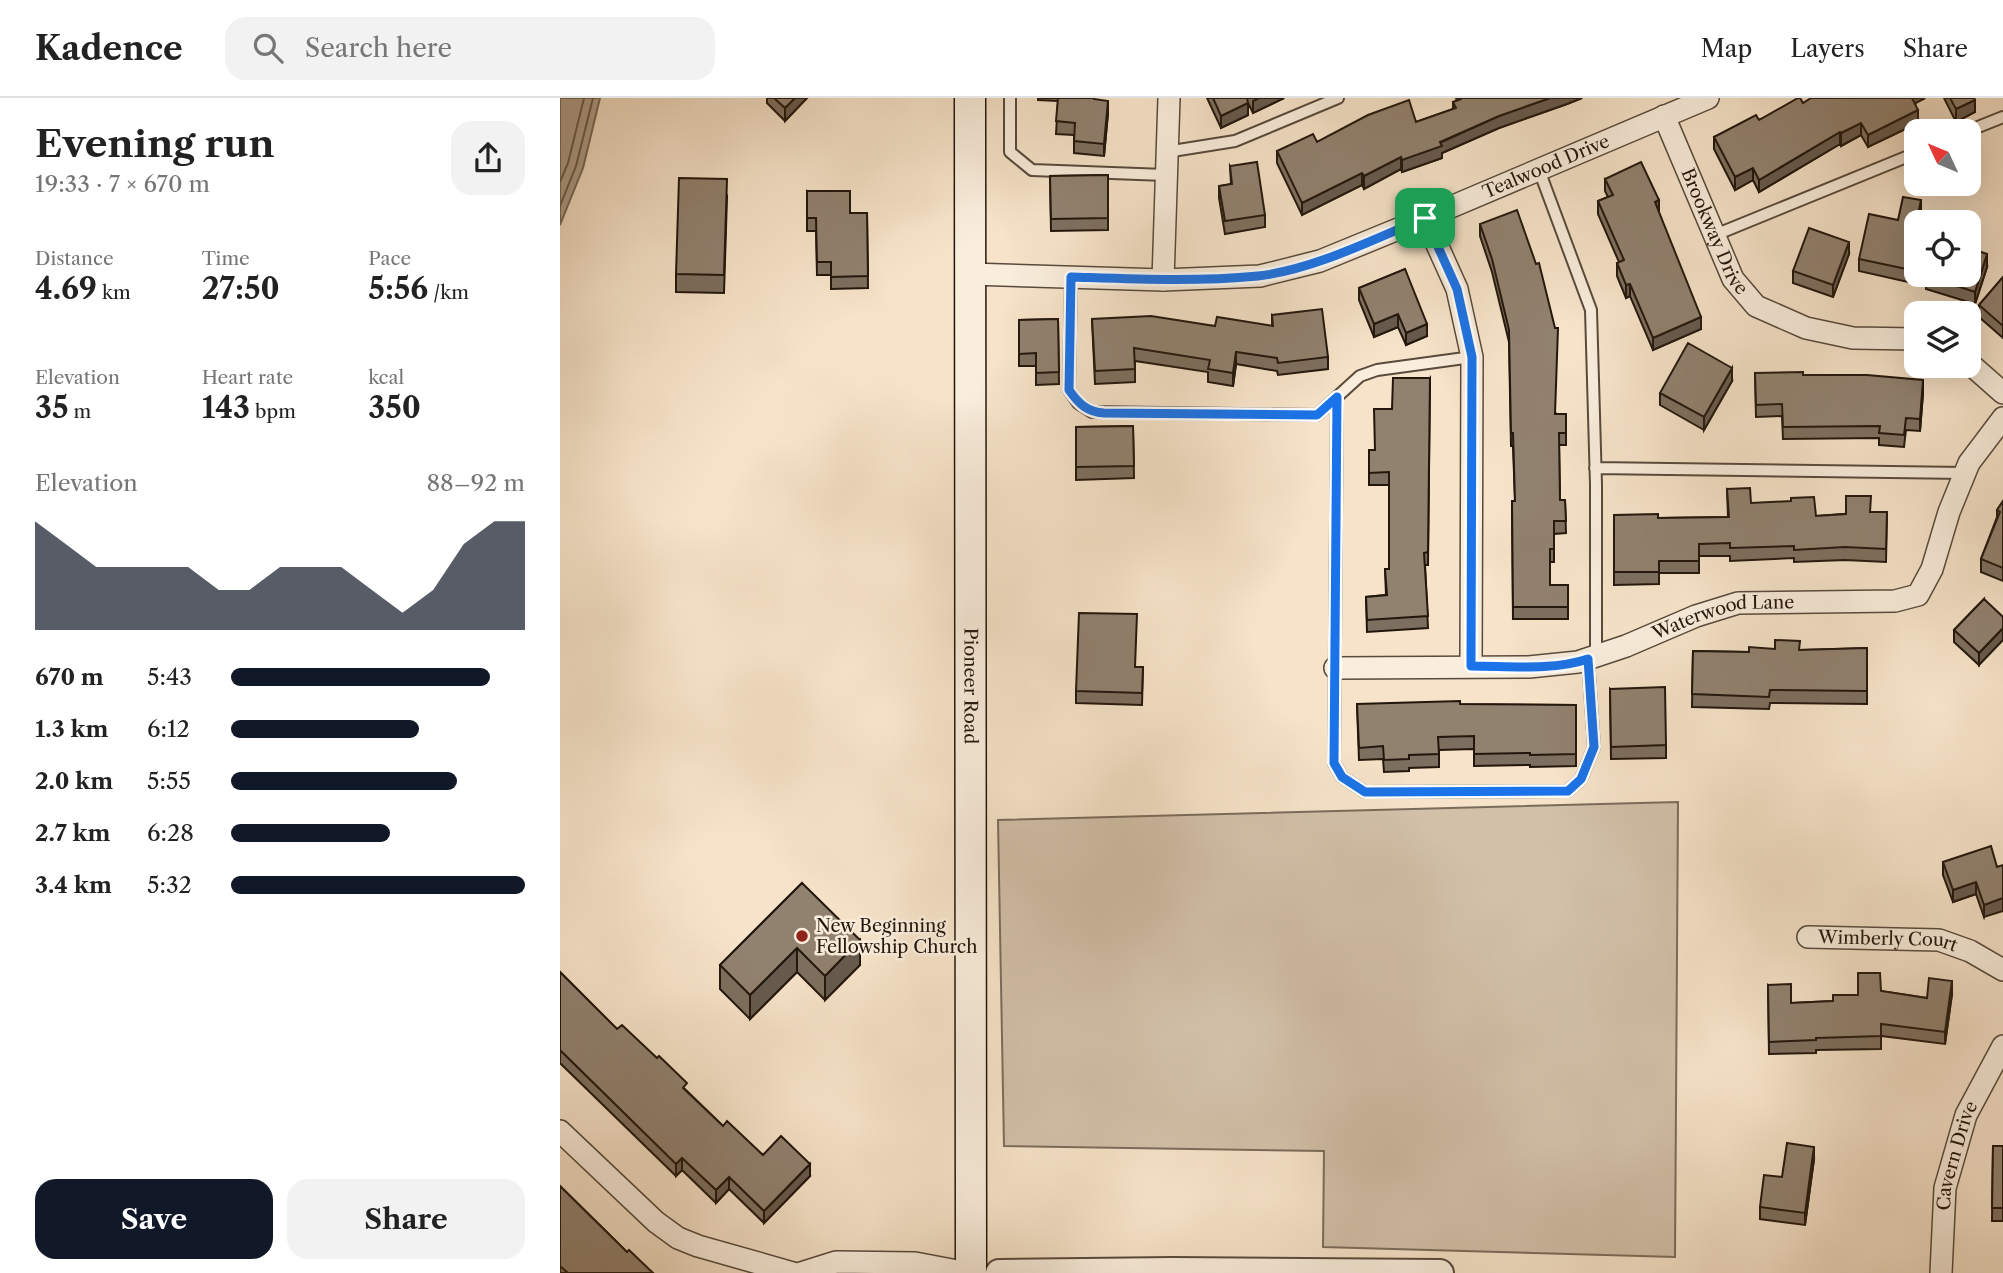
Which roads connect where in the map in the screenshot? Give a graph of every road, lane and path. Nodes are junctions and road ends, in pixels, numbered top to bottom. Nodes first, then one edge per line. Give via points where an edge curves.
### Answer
1 (970, 98) edge
2 (1010, 98) edge
3 (1169, 98) edge
4 (1338, 98) edge
5 (1708, 98) edge
6 (1664, 116) junction
7 (2003, 117) edge
8 (1981, 126) edge
9 (1166, 152) junction
10 (1904, 158) edge
11 (1539, 170) junction
12 (1165, 175) junction
13 (1425, 218) junction
14 (1715, 235) junction
15 (970, 274) junction
16 (1071, 277) junction
17 (1163, 280) junction
18 (1904, 339) edge
19 (1472, 357) junction
20 (1981, 374) edge
21 (2003, 393) edge
22 (1337, 397) junction
23 (2003, 418) edge
24 (1595, 468) junction
25 (1965, 473) junction
26 (1592, 657) junction
27 (1471, 666) junction
28 (1335, 668) junction
29 (1808, 937) dead end
30 (2003, 970) edge
31 (2001, 1054) edge
32 (560, 1132) edge
33 (793, 1273) edge
34 (801, 1273) edge
35 (970, 1273) edge
36 (999, 1273) edge
37 (1440, 1273) edge
38 (1941, 1273) edge

1 - 15 main road, Pioneer Road
2 - 12 lane via 1010,152 1032,170
3 - 9 street
4 - 9 lane via 1235,141
5 - 6 street, Tealwood Drive
6 - 11 street, Tealwood Drive
6 - 14 street, Brookway Drive
7 - 8 lane
9 - 12 street
10 - 14 lane
11 - 13 street, Tealwood Drive
11 - 24 lane via 1591,310
12 - 17 street
13 - 17 street, Tealwood Drive via 1320,261 1260,276
13 - 19 street via 1457,289
14 - 18 street, Brookway Drive via 1734,279 1756,306 1806,328 1853,338
15 - 16 street, Tealwood Drive
15 - 35 main road, Pioneer Road
16 - 17 street, Tealwood Drive
16 - 22 lane via 1069,390 1092,412 1317,415
19 - 22 lane via 1377,370 1360,376
19 - 27 street
20 - 21 street
22 - 28 lane
23 - 25 street, Waterwood Lane
24 - 25 lane
24 - 26 lane
25 - 26 street, Waterwood Lane via 1932,569 1918,595 1895,601 1738,603
26 - 27 street, Waterwood Lane via 1529,667
26 - 28 lane via 1594,747 1581,779 1568,791 1365,792 1342,777 1334,763
27 - 28 street, Waterwood Lane
29 - 30 street, Wimberly Court via 1939,940
31 - 38 street, Cavern Drive via 1966,1115 1945,1188
32 - 33 street via 678,1238
34 - 35 street via 836,1262 915,1263
36 - 37 street

